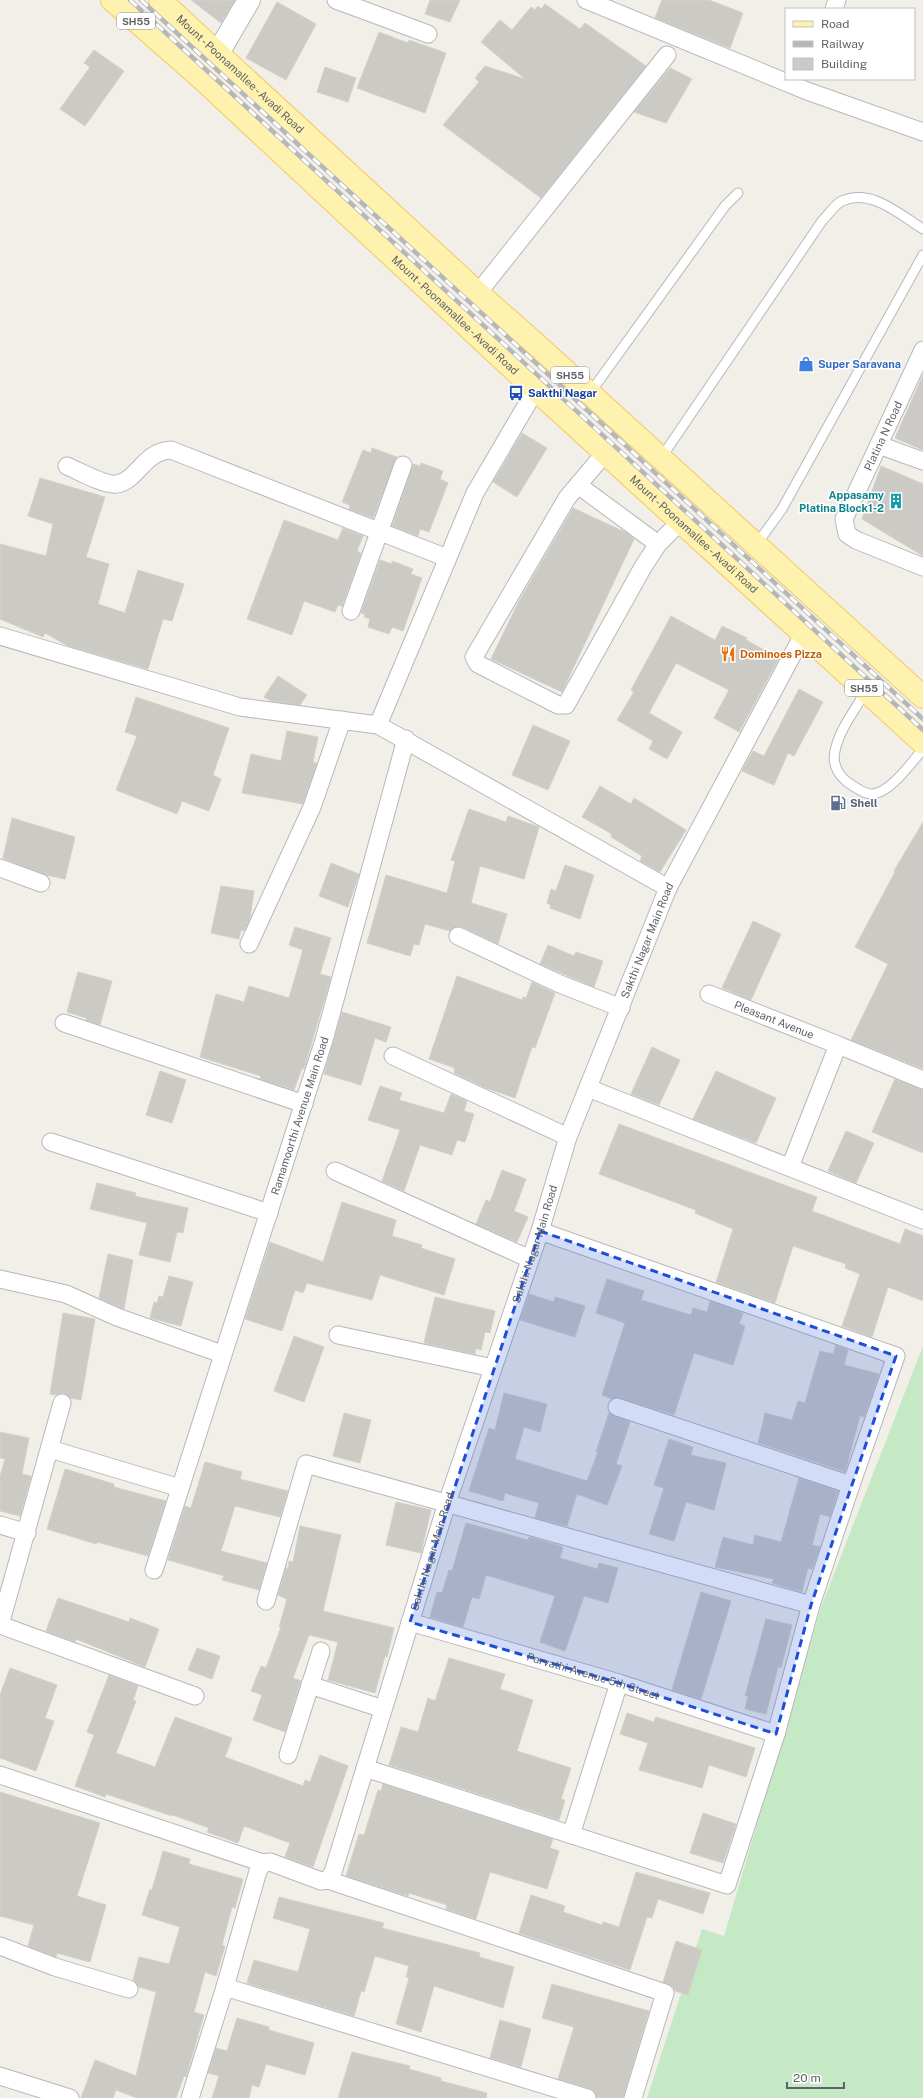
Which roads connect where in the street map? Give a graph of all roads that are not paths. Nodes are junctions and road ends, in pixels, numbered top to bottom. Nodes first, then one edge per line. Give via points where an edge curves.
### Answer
1 (112, 0) edge
2 (160, 0) edge
3 (249, 0) edge
4 (336, 0) edge
5 (586, 0) edge
6 (428, 34) dead end
7 (202, 38) junction
8 (218, 53) junction
9 (667, 55) dead end
10 (180, 60) junction
11 (785, 76) edge
12 (796, 80) edge
13 (809, 85) edge
14 (923, 132) edge
15 (332, 159) junction
16 (312, 181) junction
17 (738, 193) dead end
18 (923, 229) edge
19 (923, 255) edge
20 (478, 293) junction
21 (923, 350) edge
22 (536, 389) junction
23 (590, 393) junction
24 (879, 444) junction
25 (605, 453) junction
26 (661, 458) junction
27 (923, 461) edge
28 (403, 465) dead end
29 (67, 466) dead end
30 (578, 485) junction
31 (681, 521) junction
32 (379, 531) junction
33 (658, 544) junction
34 (756, 545) junction
35 (447, 558) junction
36 (923, 567) edge
37 (351, 611) dead end
38 (804, 633) junction
39 (0, 636) edge
40 (866, 691) junction
41 (923, 697) edge
42 (342, 720) junction
43 (378, 724) junction
44 (406, 739) junction
45 (923, 743) edge
46 (923, 749) edge
47 (0, 868) edge
48 (41, 883) dead end
49 (668, 888) junction
50 (458, 936) dead end
51 (249, 944) dead end
52 (709, 994) dead end
53 (621, 1008) junction
54 (64, 1024) dead end
55 (838, 1045) junction
56 (393, 1056) dead end
57 (923, 1080) edge
58 (588, 1088) junction
59 (304, 1104) junction
60 (568, 1137) junction
61 (51, 1142) dead end
62 (790, 1167) junction
63 (335, 1172) dead end
64 (269, 1213) junction
65 (923, 1220) edge
66 (540, 1231) junction
67 (530, 1259) junction
68 (0, 1279) edge
69 (338, 1335) dead end
70 (222, 1354) junction
71 (493, 1368) junction
72 (62, 1403) dead end
73 (617, 1407) dead end
74 (50, 1449) junction
75 (851, 1485) junction
76 (180, 1488) junction
77 (447, 1503) junction
78 (0, 1525) edge
79 (27, 1533) junction
80 (154, 1570) dead end
81 (266, 1601) dead end
82 (811, 1605) junction
83 (410, 1622) junction
84 (0, 1625) edge
85 (321, 1651) dead end
86 (619, 1683) junction
87 (310, 1685) junction
88 (195, 1696) dead end
89 (383, 1709) junction
90 (776, 1734) junction
91 (288, 1755) dead end
92 (365, 1768) junction
93 (0, 1775) edge
94 (571, 1835) junction
95 (263, 1862) junction
96 (328, 1880) junction
97 (0, 1946) edge
98 (225, 1987) junction
99 (129, 1989) dead end
100 (0, 2076) edge
101 (70, 2098) edge
102 (190, 2098) edge
103 (587, 2098) edge
104 (633, 2098) edge

1 - 10 main road, Mount - Poonamallee - Avadi Road / SH55
2 - 7 main road, Mount - Poonamallee - Avadi Road / SH55
3 - 8 street
4 - 6 street
5 - 11 street
7 - 8 main road, Mount - Poonamallee - Avadi Road / SH55
7 - 10 main road
8 - 15 main road, Mount - Poonamallee - Avadi Road / SH55
9 - 20 street
10 - 16 main road, Mount - Poonamallee - Avadi Road / SH55
12 - 13 street
13 - 14 street
15 - 16 main road
15 - 20 main road, Mount - Poonamallee - Avadi Road / SH55
16 - 22 main road, Mount - Poonamallee - Avadi Road / SH55
17 - 23 lane via 725,206
18 - 26 lane via 875,199 859,196 841,201 822,220
19 - 34 lane via 782,508
20 - 23 main road, Mount - Poonamallee - Avadi Road / SH55
21 - 24 street, Platina N Road
22 - 25 main road, Mount - Poonamallee - Avadi Road / SH55
22 - 35 street via 475,493
23 - 26 main road, Mount - Poonamallee - Avadi Road / SH55
24 - 27 street
24 - 36 street, Platina N Road via 844,520 847,534
25 - 30 street
25 - 31 main road, Mount - Poonamallee - Avadi Road / SH55
26 - 34 main road, Mount - Poonamallee - Avadi Road / SH55
28 - 32 street
29 - 32 street via 107,483 117,484 126,480 154,454 171,450
30 - 33 street
30 - 33 street via 567,498 474,657 478,664 558,705 566,705
31 - 33 street
31 - 38 main road, Mount - Poonamallee - Avadi Road / SH55
32 - 35 street
32 - 37 street
34 - 41 main road, Mount - Poonamallee - Avadi Road / SH55
35 - 43 street
38 - 40 main road, Mount - Poonamallee - Avadi Road / SH55
38 - 49 street, Sakthi Nagar Main Road
39 - 42 street via 240,708
40 - 45 main road, Mount - Poonamallee - Avadi Road / SH55
40 - 46 lane via 835,751 834,762 843,778 859,790 869,794 878,793 891,785
42 - 43 street
42 - 51 street via 312,808
43 - 44 street
44 - 49 street
44 - 59 street, Ramamoorthi Avenue Main Road via 324,1040
47 - 48 street
49 - 53 street, Sakthi Nagar Main Road
50 - 53 street via 560,984
52 - 55 street, Pleasant Avenue
53 - 58 street, Sakthi Nagar Main Road
54 - 59 street
55 - 57 street, Pleasant Avenue
55 - 62 street
56 - 60 street
58 - 60 street, Sakthi Nagar Main Road
58 - 62 street
59 - 64 street, Ramamoorthi Avenue Main Road
60 - 66 street, Sakthi Nagar Main Road
61 - 64 street
62 - 65 street
63 - 67 street
64 - 70 street, Ramamoorthi Avenue Main Road
66 - 67 street, Sakthi Nagar Main Road
66 - 75 street via 896,1356
67 - 71 street, Sakthi Nagar Main Road
68 - 70 street via 66,1294 117,1317
69 - 71 street
70 - 76 street, Ramamoorthi Avenue Main Road
71 - 77 street, Sakthi Nagar Main Road
72 - 74 street
73 - 75 street
74 - 76 street
74 - 79 street
75 - 82 street
76 - 80 street, Ramamoorthi Avenue Main Road
77 - 81 street via 306,1464
77 - 82 street
77 - 83 street, Sakthi Nagar Main Road
78 - 79 street
79 - 84 street
82 - 90 street
83 - 86 street, Parvathi Avenue 5th Street
83 - 89 street, Sakthi Nagar Main Road
84 - 88 street
85 - 87 street
86 - 90 street, Parvathi Avenue 5th Street
86 - 94 street
87 - 89 street
87 - 91 street
89 - 92 street, Sakthi Nagar Main Road
90 - 94 street via 727,1885
92 - 94 street
92 - 96 street, Sakthi Nagar Main Road via 334,1872
93 - 95 street
95 - 96 street via 270,1862 321,1881
95 - 98 street via 258,1871
96 - 104 street via 665,1993
97 - 99 street via 54,1967
98 - 102 street
98 - 103 street
100 - 101 street

